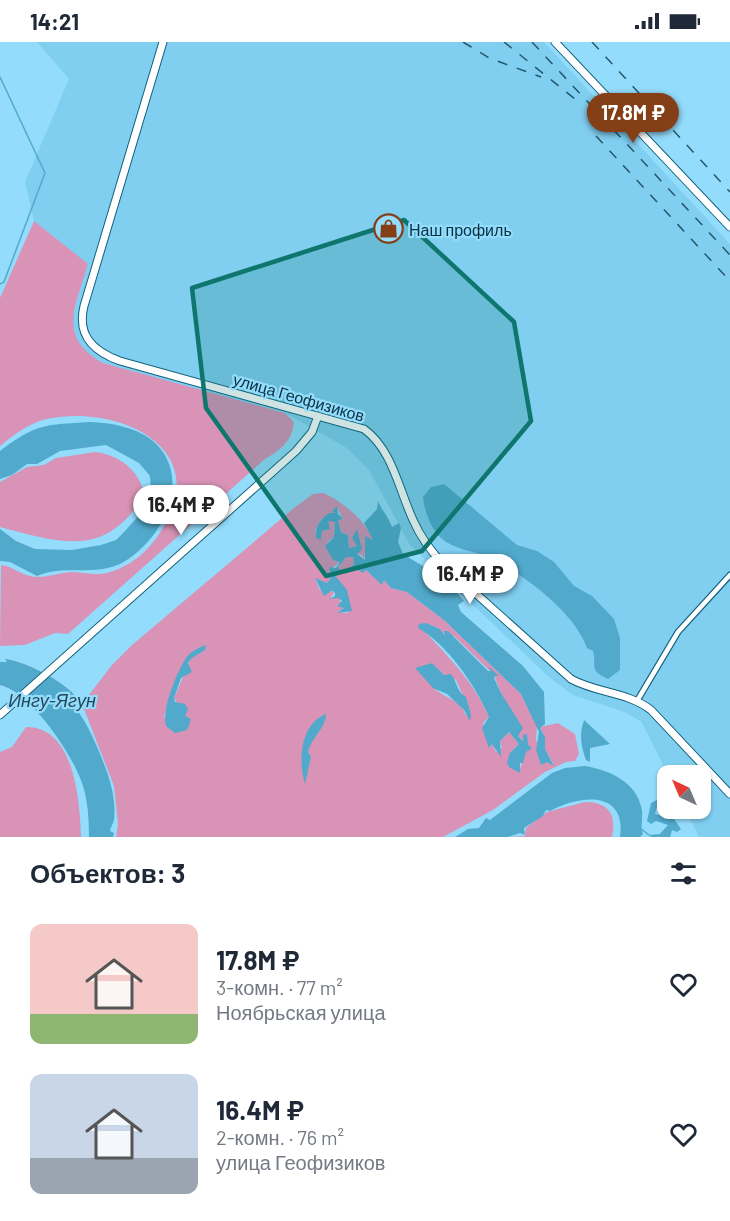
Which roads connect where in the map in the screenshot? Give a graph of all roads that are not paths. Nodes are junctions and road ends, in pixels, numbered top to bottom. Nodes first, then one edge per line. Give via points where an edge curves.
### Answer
1 (163, 42) edge
2 (555, 42) edge
3 (730, 227) edge
4 (318, 416) junction
5 (730, 575) edge
6 (637, 701) junction
7 (3, 712) edge
8 (730, 794) edge

1 - 4 main road, улица Геофизиков via 84,306 82,330 95,348 110,357
2 - 3 main road
4 - 6 main road, улица Геофизиков via 357,424 375,438 427,546 562,671 586,687
4 - 7 main road via 312,432 296,451
5 - 6 street via 678,632
6 - 8 main road, улица Геофизиков via 657,716

